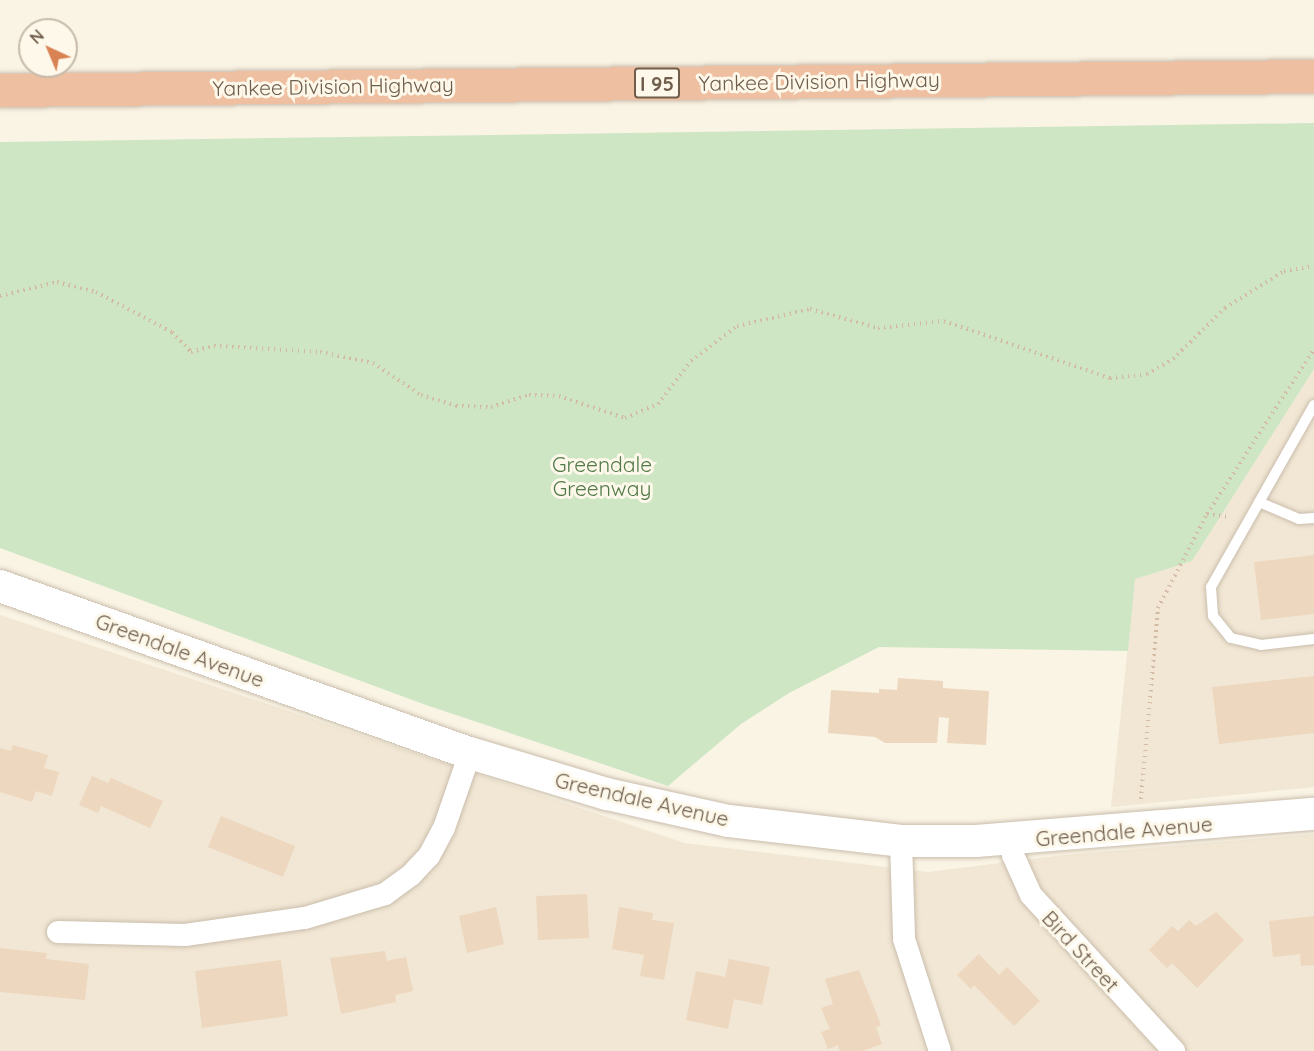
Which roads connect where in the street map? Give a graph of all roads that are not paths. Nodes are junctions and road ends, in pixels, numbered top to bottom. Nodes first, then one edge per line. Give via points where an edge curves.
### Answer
1 (1314, 76) edge
2 (0, 90) edge
3 (1314, 405) edge
4 (1259, 502) junction
5 (1314, 518) edge
6 (0, 586) edge
7 (1314, 639) edge
8 (470, 753) junction
9 (1314, 814) edge
10 (1014, 839) junction
11 (901, 841) junction
12 (58, 932) dead end
13 (940, 1051) edge
14 (1174, 1051) edge

1 - 2 highway, Yankee Division Highway / I 95
3 - 4 lane
4 - 5 lane via 1299,519
4 - 7 lane via 1211,587 1213,616 1231,638 1261,645
6 - 8 main road, Greendale Avenue
8 - 11 main road, Greendale Avenue via 562,782 687,813
8 - 12 street via 444,828 423,862 385,894 328,911 185,935
9 - 10 main road, Greendale Avenue
10 - 11 main road, Greendale Avenue
10 - 14 street, Bird Street via 1013,855 1031,895
11 - 13 street via 904,939

